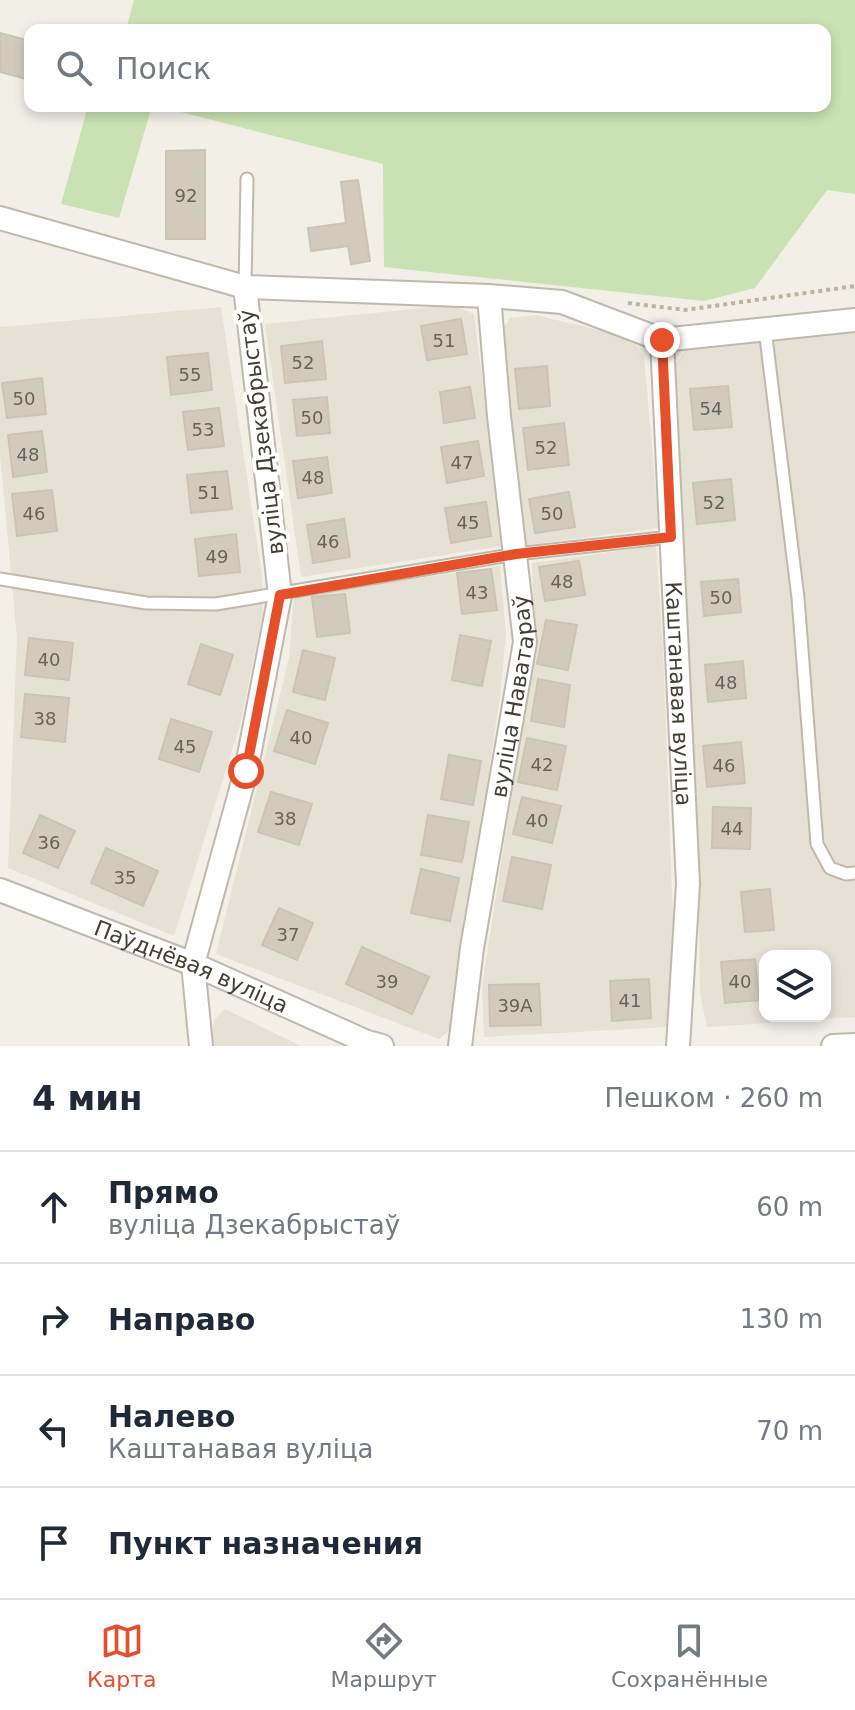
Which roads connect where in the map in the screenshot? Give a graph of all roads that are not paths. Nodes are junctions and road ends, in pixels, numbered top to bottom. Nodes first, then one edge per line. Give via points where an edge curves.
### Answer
1 (247, 179) dead end
2 (0, 218) edge
3 (245, 287) junction
4 (489, 296) junction
5 (855, 320) edge
6 (765, 329) junction
7 (662, 340) junction
8 (671, 537) junction
9 (516, 554) junction
10 (0, 579) edge
11 (280, 595) junction
12 (855, 873) edge
13 (0, 890) edge
14 (193, 964) junction
15 (855, 1045) edge
16 (201, 1046) edge
17 (382, 1046) edge
18 (460, 1046) edge
19 (678, 1046) edge
20 (833, 1046) edge

1 - 3 lane
2 - 3 street
3 - 4 street
3 - 11 street, вуліца Дзекабрыстаў
4 - 7 street via 562,302
4 - 9 street, вуліца Наватараў
5 - 6 street
6 - 7 street
6 - 12 lane via 798,598 817,844 830,868
7 - 8 street, Каштанавая вуліца
8 - 9 lane
8 - 19 street, Каштанавая вуліца via 688,884
9 - 11 lane
9 - 18 street, вуліца Наватараў via 525,642
10 - 11 lane via 146,603 216,604
11 - 14 street, вуліца Дзекабрыстаў via 246,771
13 - 14 street, Паўднёвая вуліца
14 - 16 street, вуліца Дзекабрыстаў
14 - 17 street, Паўднёвая вуліца
15 - 20 street

